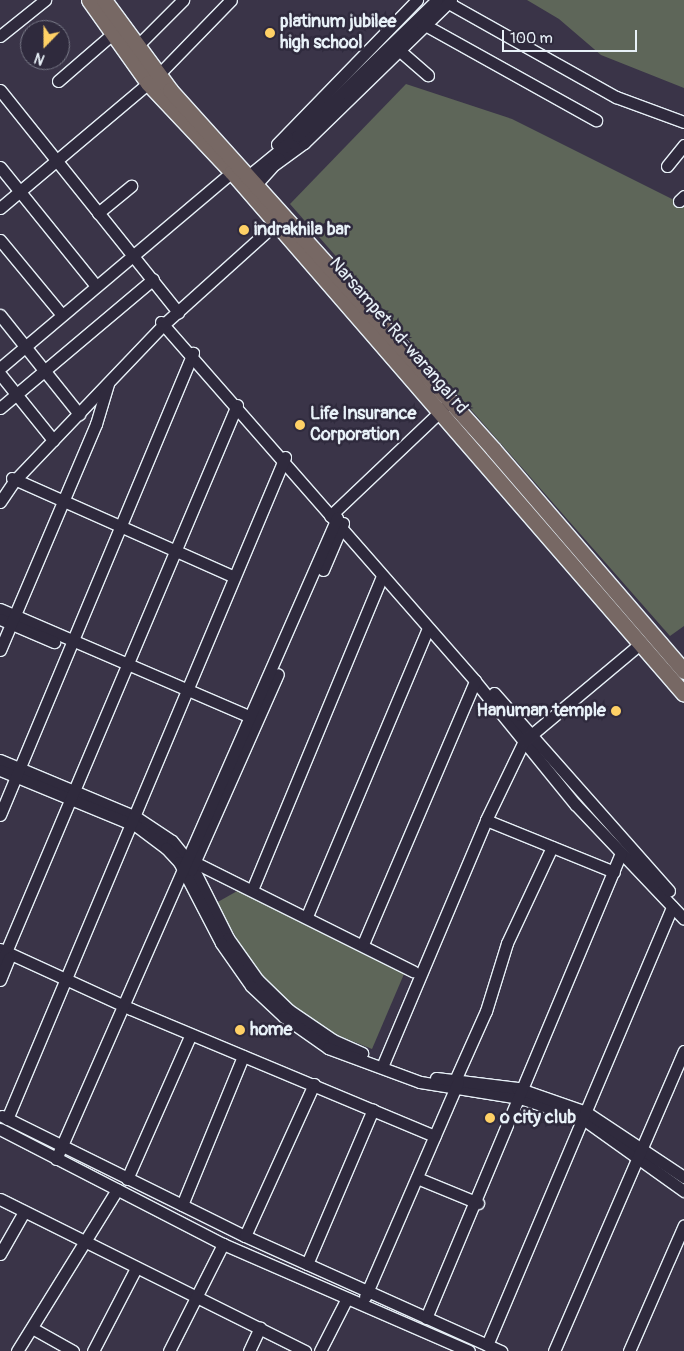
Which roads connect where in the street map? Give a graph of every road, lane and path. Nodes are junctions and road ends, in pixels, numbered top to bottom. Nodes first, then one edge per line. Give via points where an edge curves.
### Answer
1 (45, 0) edge
2 (88, 0) edge
3 (104, 0) edge
4 (182, 0) edge
5 (231, 0) edge
6 (417, 0) edge
7 (445, 1) edge
8 (425, 26) junction
9 (0, 36) edge
10 (110, 36) junction
11 (138, 45) junction
12 (400, 50) junction
13 (428, 75) dead end
14 (154, 78) junction
15 (58, 81) dead end
16 (0, 90) edge
17 (596, 120) dead end
18 (684, 122) edge
19 (684, 145) edge
20 (57, 161) junction
21 (271, 161) junction
22 (667, 166) dead end
23 (0, 167) edge
24 (246, 181) junction
25 (131, 186) dead end
26 (21, 192) junction
27 (0, 208) edge
28 (98, 213) junction
29 (274, 222) junction
30 (0, 240) edge
31 (133, 257) junction
32 (153, 279) junction
33 (96, 286) junction
34 (177, 310) junction
35 (0, 315) edge
36 (62, 315) junction
37 (165, 321) junction
38 (26, 346) junction
39 (193, 353) junction
40 (0, 368) edge
41 (45, 371) junction
42 (0, 374) edge
43 (109, 382) junction
44 (15, 396) junction
45 (450, 400) junction
46 (237, 405) junction
47 (0, 408) edge
48 (78, 411) junction
49 (440, 413) junction
50 (52, 438) junction
51 (284, 459) junction
52 (13, 479) junction
53 (0, 494) edge
54 (0, 502) edge
55 (62, 503) junction
56 (337, 519) junction
57 (120, 527) junction
58 (176, 553) junction
59 (382, 576) junction
60 (234, 577) junction
61 (5, 619) edge
62 (428, 628) junction
63 (642, 643) junction
64 (69, 644) junction
65 (0, 650) edge
66 (128, 671) junction
67 (684, 671) edge
68 (475, 681) junction
69 (684, 694) edge
70 (190, 695) junction
71 (252, 721) junction
72 (526, 738) junction
73 (0, 760) edge
74 (12, 771) edge
75 (76, 798) junction
76 (0, 799) edge
77 (0, 815) edge
78 (486, 820) junction
79 (137, 822) junction
80 (552, 847) junction
81 (621, 853) junction
82 (189, 866) junction
83 (614, 872) junction
84 (252, 890) junction
85 (678, 907) edge
86 (307, 916) junction
87 (684, 919) edge
88 (363, 944) junction
89 (6, 949) edge
90 (0, 966) edge
91 (413, 970) junction
92 (70, 977) junction
93 (0, 980) edge
94 (130, 1004) junction
95 (187, 1032) junction
96 (684, 1051) edge
97 (246, 1058) junction
98 (381, 1061) junction
99 (311, 1082) junction
100 (454, 1083) junction
101 (518, 1093) junction
102 (370, 1108) junction
103 (582, 1115) junction
104 (6, 1118) edge
105 (3, 1131) edge
106 (431, 1135) junction
107 (66, 1149) junction
108 (639, 1150) junction
109 (59, 1161) junction
110 (684, 1177) edge
111 (124, 1178) junction
112 (417, 1178) junction
113 (117, 1190) junction
114 (684, 1191) edge
115 (0, 1199) edge
116 (474, 1201) junction
117 (184, 1206) junction
118 (24, 1212) junction
119 (684, 1225) edge
120 (243, 1235) junction
121 (684, 1240) edge
122 (84, 1243) junction
123 (223, 1244) junction
124 (0, 1254) edge
125 (304, 1263) junction
126 (136, 1268) junction
127 (364, 1291) junction
128 (196, 1296) junction
129 (355, 1301) junction
130 (422, 1317) junction
131 (260, 1327) junction
132 (32, 1328) junction
133 (485, 1344) junction
134 (17, 1351) edge
135 (73, 1351) edge
136 (93, 1351) edge
137 (169, 1351) edge
138 (248, 1351) edge
139 (305, 1351) edge
140 (320, 1351) edge
141 (468, 1351) edge
142 (501, 1351) edge
143 (549, 1351) edge
144 (554, 1351) edge
145 (629, 1351) edge
146 (635, 1351) edge

1 - 9 street
2 - 10 main road, Narsampet Rd-warangal rd
3 - 11 main road, Narsampet Rd-warangal rd
4 - 11 street
5 - 14 street
6 - 21 street
7 - 8 street
7 - 18 street via 616,97
7 - 21 street
8 - 12 street
8 - 17 street
10 - 14 main road, Narsampet Rd-warangal rd
10 - 15 street
11 - 14 main road, Narsampet Rd-warangal rd
12 - 13 street
12 - 21 street via 304,143
14 - 20 street
14 - 24 main road, Narsampet Rd-warangal rd
16 - 20 street
19 - 22 street
20 - 26 street
20 - 28 street
21 - 24 street
23 - 26 street
24 - 29 main road, Narsampet Rd-warangal rd
24 - 31 street
24 - 45 main road, Narsampet Rd-warangal rd
25 - 28 street
26 - 27 street
26 - 33 street
28 - 31 street
29 - 34 street
29 - 49 main road, Narsampet Rd-warangal rd
30 - 36 street
31 - 32 street
31 - 33 street
32 - 34 street
32 - 41 street
33 - 36 street
34 - 37 street
35 - 38 street
36 - 38 street
37 - 39 street
37 - 43 street
37 - 48 street
38 - 40 street
38 - 41 street
39 - 46 street
39 - 57 street
41 - 44 street
41 - 48 street
42 - 44 street
43 - 48 street
43 - 55 street
44 - 47 street
44 - 50 street
45 - 49 street
45 - 67 main road, Narsampet Rd-warangal rd
46 - 51 street
46 - 58 street
48 - 50 street
49 - 56 street
49 - 63 main road, Narsampet Rd-warangal rd
50 - 52 street
51 - 56 street
51 - 60 street
52 - 53 street
52 - 54 street
52 - 55 street
55 - 57 street
55 - 61 street
56 - 59 street
56 - 71 street
56 - 72 street
57 - 58 street
57 - 64 street
58 - 60 street
58 - 66 street
59 - 62 street
59 - 84 street
60 - 70 street
61 - 64 street
61 - 65 street
62 - 68 street
62 - 86 street
63 - 69 main road, Narsampet Rd-warangal rd
63 - 72 street
64 - 66 street
64 - 74 street
66 - 70 street
66 - 75 street
68 - 72 street
68 - 88 street
70 - 71 street
70 - 79 street
71 - 82 street
72 - 78 street
72 - 81 street
72 - 85 street
72 - 91 street
73 - 74 street
74 - 75 street
74 - 76 street
74 - 77 street
75 - 79 street
75 - 89 street
78 - 80 street
78 - 98 street
79 - 82 street
79 - 92 street
80 - 83 street
80 - 100 street via 507,943 486,1011
81 - 83 street
81 - 85 street
82 - 84 street
82 - 94 street
82 - 98 street via 228,938 258,980 289,1010 333,1040
82 - 100 street via 236,964 284,1017 328,1048 420,1082
83 - 101 street
84 - 86 street
85 - 87 street
85 - 103 street
86 - 88 street
88 - 91 street
89 - 90 street
89 - 92 street
89 - 93 street
91 - 98 street
92 - 94 street
92 - 104 street
94 - 95 street
94 - 107 street
95 - 97 street
95 - 111 street
96 - 108 street
97 - 99 street
97 - 117 street
98 - 100 street via 419,1077
99 - 102 street
99 - 120 street
100 - 101 street
100 - 106 street
101 - 103 street
101 - 116 street
102 - 106 street
102 - 125 street
103 - 108 street
103 - 133 street
104 - 105 street
104 - 107 street
105 - 109 street
106 - 112 street
106 - 127 street
107 - 109 street
107 - 111 street
108 - 110 street
108 - 114 street
108 - 143 street
108 - 144 street
109 - 113 street
111 - 117 street
112 - 116 street
112 - 127 street
113 - 122 street
113 - 123 street
115 - 118 street
116 - 130 street
117 - 120 street
118 - 122 street
118 - 124 street
119 - 145 street
120 - 125 street
121 - 146 street
122 - 126 street
122 - 132 street
123 - 128 street
123 - 129 street
125 - 127 street
126 - 128 street
126 - 136 street
127 - 129 street
127 - 130 street
128 - 131 street
128 - 137 street
129 - 140 street
129 - 141 street
130 - 133 street
131 - 138 street
131 - 139 street
132 - 134 street
132 - 135 street
133 - 142 street

